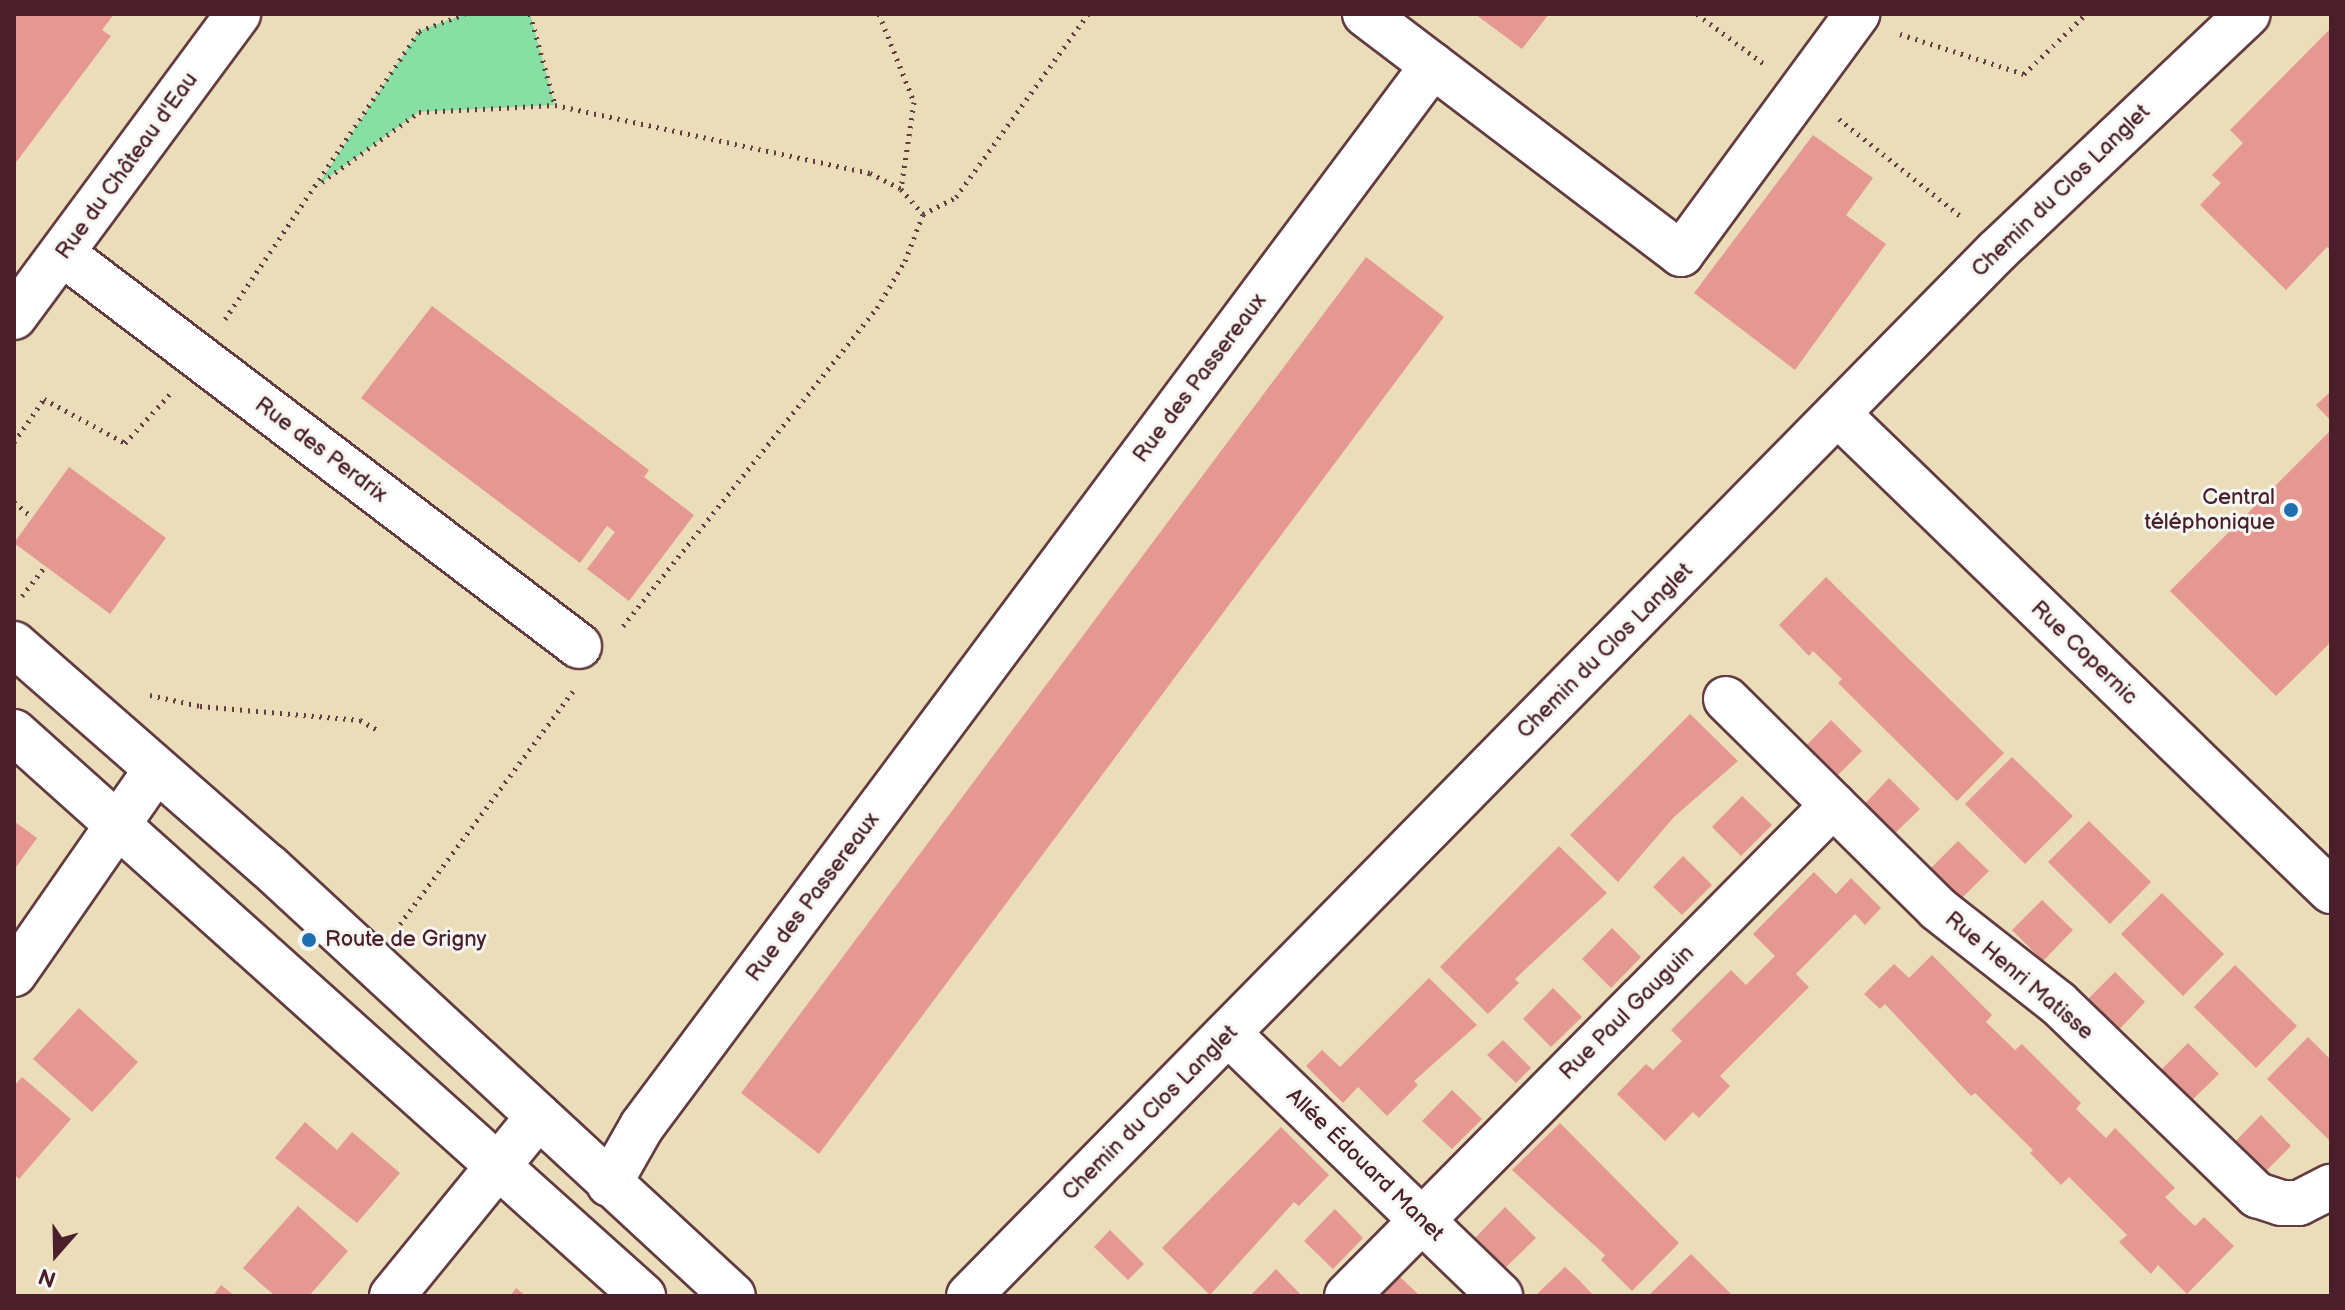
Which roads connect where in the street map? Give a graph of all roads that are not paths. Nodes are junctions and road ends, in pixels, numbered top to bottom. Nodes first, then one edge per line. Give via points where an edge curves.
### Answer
1 (238, 14) edge
2 (1365, 14) edge
3 (2248, 14) edge
4 (1856, 16) edge
5 (1433, 65) junction
6 (63, 254) junction
7 (14, 317) edge
8 (1838, 414) junction
9 (14, 644) edge
10 (591, 655) road end
11 (1726, 699) dead end
12 (14, 732) edge
13 (156, 770) junction
14 (1833, 805) junction
15 (120, 822) junction
16 (2331, 891) edge
17 (14, 974) edge
18 (1229, 1034) junction
19 (539, 1116) junction
20 (498, 1165) junction
21 (609, 1184) junction
22 (2331, 1187) edge
23 (1422, 1220) junction
24 (392, 1296) edge
25 (643, 1296) edge
26 (733, 1296) edge
27 (969, 1296) edge
28 (1347, 1296) edge
29 (1500, 1296) edge

1 - 6 street, Rue du Château d'Eau
2 - 5 street
3 - 8 street, Chemin du Clos Langlet via 1997,251
4 - 5 street via 1681,254
5 - 21 street, Rue des Passereaux via 642,1126
6 - 7 street, Rue du Château d'Eau
6 - 10 street, Rue des Perdrix
8 - 16 street, Rue Copernic
8 - 18 street, Chemin du Clos Langlet
9 - 13 street
11 - 14 street, Rue Henri Matisse
12 - 15 street
13 - 15 street
13 - 19 street
14 - 22 street, Rue Henri Matisse via 1938,909 2058,1003 2257,1195 2299,1203
14 - 23 street, Rue Paul Gauguin
15 - 17 street
15 - 20 street
18 - 23 street, Allée Édouard Manet
18 - 27 street, Chemin du Clos Langlet
19 - 20 street
19 - 21 street
20 - 24 street
20 - 25 street
21 - 26 street
23 - 28 street, Rue Paul Gauguin
23 - 29 street, Allée Édouard Manet

